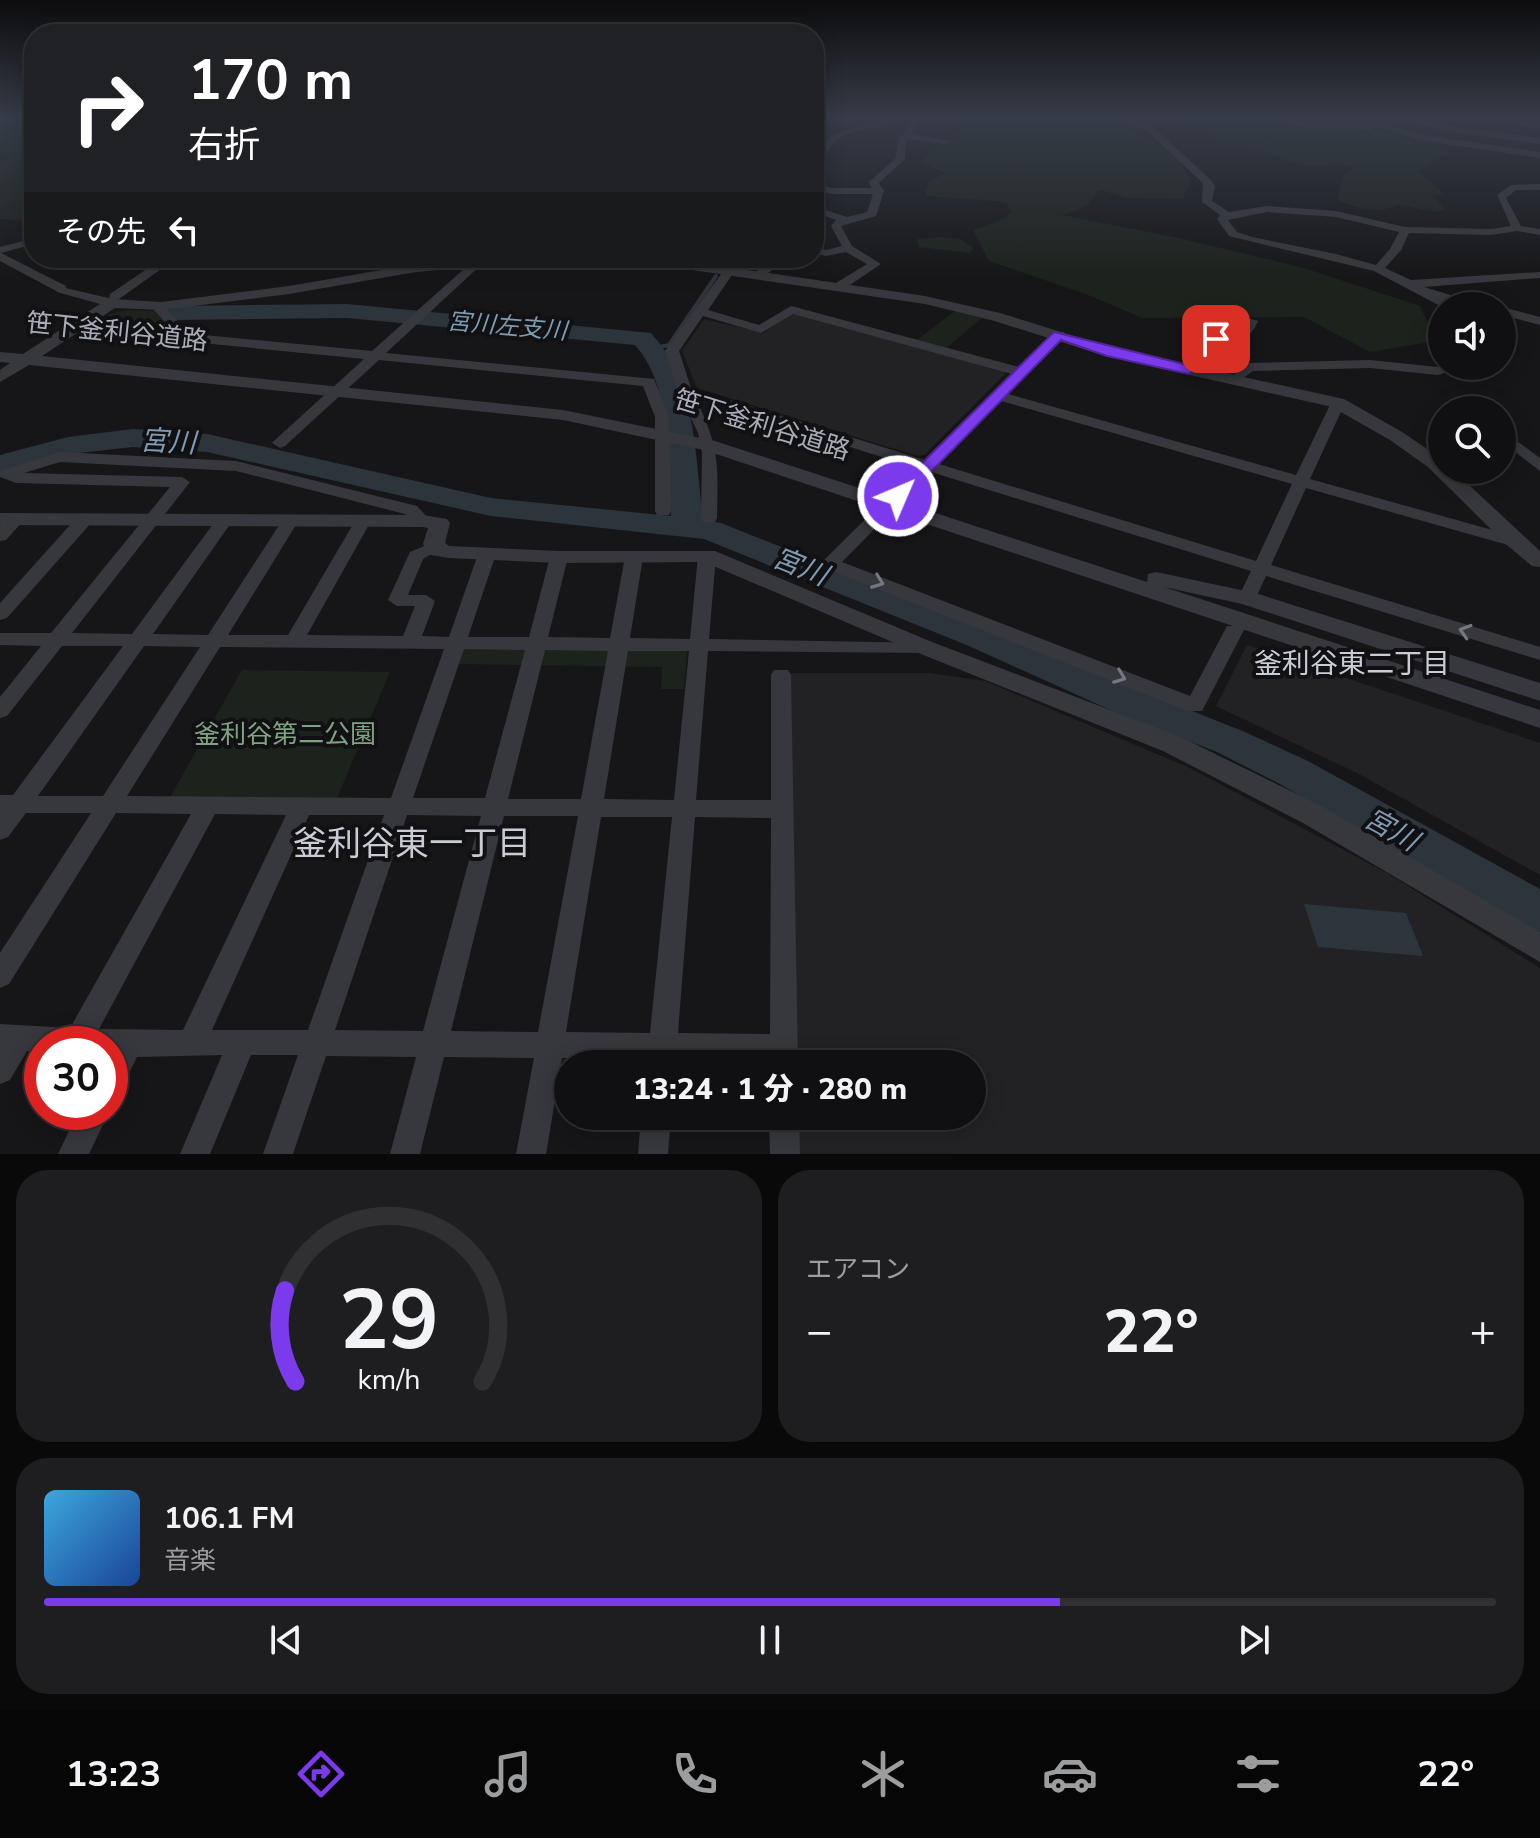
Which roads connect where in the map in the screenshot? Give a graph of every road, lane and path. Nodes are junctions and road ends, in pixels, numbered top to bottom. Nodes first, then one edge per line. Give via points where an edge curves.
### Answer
1 (885, 172) edge
2 (1195, 172) edge
3 (1540, 187) edge
4 (824, 189) edge
5 (879, 191) junction
6 (824, 213) edge
7 (1227, 215) junction
8 (845, 220) junction
9 (1517, 228) junction
10 (1405, 230) junction
11 (1540, 232) edge
12 (24, 244) edge
13 (848, 248) junction
14 (0, 250) edge
15 (824, 252) edge
16 (0, 256) edge
17 (156, 268) edge
18 (435, 268) edge
19 (471, 268) edge
20 (716, 268) edge
21 (769, 268) edge
22 (1378, 269) junction
23 (728, 272) junction
24 (758, 275) junction
25 (1540, 275) edge
26 (1408, 284) junction
27 (840, 286) junction
28 (62, 289) joint
29 (1428, 293) edge
30 (112, 303) junction
31 (161, 306) junction
32 (699, 311) junction
33 (1516, 315) edge
34 (1252, 321) dead end
35 (1540, 321) edge
36 (1059, 335) junction
37 (0, 347) edge
38 (377, 355) junction
39 (30, 356) junction
40 (0, 357) edge
41 (1189, 369) junction
42 (1428, 370) edge
43 (1020, 372) junction
44 (0, 377) edge
45 (1236, 379) junction
46 (341, 388) junction
47 (685, 391) junction
48 (998, 396) junction
49 (1338, 403) junction
50 (662, 429) junction
51 (706, 439) junction
52 (280, 443) dead end
53 (1516, 446) edge
54 (928, 466) junction
55 (1540, 466) edge
56 (3, 475) edge
57 (1303, 483) junction
58 (893, 501) junction
59 (663, 511) dead end
60 (709, 518) dead end
61 (85, 519) junction
62 (225, 520) junction
63 (291, 520) junction
64 (153, 521) junction
65 (363, 521) junction
66 (423, 521) junction
67 (6, 525) edge
68 (1515, 542) junction
69 (436, 546) junction
70 (487, 554) junction
71 (707, 556) junction
72 (559, 557) junction
73 (634, 557) junction
74 (1540, 561) edge
75 (1262, 568) junction
76 (1156, 579) junction
77 (1119, 581) junction
78 (1247, 598) junction
79 (0, 614) edge
80 (1234, 630) junction
81 (0, 639) edge
82 (59, 639) junction
83 (135, 641) junction
84 (216, 641) junction
85 (294, 641) junction
86 (410, 642) junction
87 (456, 642) junction
88 (536, 642) junction
89 (618, 644) junction
90 (698, 645) junction
91 (924, 647) junction
92 (1540, 654) edge
93 (781, 675) dead end
94 (1535, 710) edge
95 (0, 711) edge
96 (10, 804) edge
97 (111, 806) junction
98 (207, 807) junction
99 (494, 807) junction
100 (301, 808) junction
101 (398, 808) junction
102 (589, 808) junction
103 (683, 808) junction
104 (781, 809) junction
105 (0, 831) edge
106 (1540, 948) edge
107 (0, 976) edge
108 (86, 1026) edge
109 (10, 1037) edge
110 (192, 1042) junction
111 (242, 1042) junction
112 (317, 1043) junction
113 (129, 1044) edge
114 (434, 1044) junction
115 (549, 1047) junction
116 (591, 1050) edge
117 (662, 1050) edge
118 (784, 1050) edge
119 (0, 1070) edge
120 (85, 1130) edge
121 (655, 1130) edge
122 (784, 1130) edge
123 (73, 1154) edge
124 (195, 1154) edge
125 (278, 1154) edge
126 (405, 1154) edge
127 (531, 1154) edge
128 (653, 1154) edge
129 (785, 1154) edge

1 - 5 street via 874,182
2 - 7 street via 1210,186 1207,202
3 - 9 street via 1514,187 1501,197
4 - 5 street
5 - 8 street via 872,214
6 - 8 street
7 - 10 street via 1267,209 1322,212
7 - 22 street via 1222,219 1229,230 1249,240
8 - 13 street via 836,226
9 - 10 street
9 - 11 street
10 - 22 street
12 - 14 street
13 - 15 street
13 - 27 street via 875,264
16 - 28 street
17 - 30 street
18 - 31 street
19 - 38 street
20 - 23 street
21 - 24 street
22 - 26 street
23 - 24 street
23 - 32 street
24 - 27 street
25 - 26 street
26 - 29 street
27 - 36 street via 957,306
28 - 30 street
30 - 31 street
30 - 39 street
31 - 38 street via 175,324 161,335
32 - 43 street via 761,329 791,310
32 - 47 street via 672,351
33 - 35 street
34 - 41 street via 1247,332 1230,341 1216,339 1195,353
36 - 41 street via 1112,353
36 - 43 street
37 - 39 street, 笹下釜利谷道路
38 - 46 street
38 - 50 street via 649,382
39 - 40 street, 笹下釜利谷道路
39 - 44 street
39 - 46 street, 笹下釜利谷道路
41 - 45 street
42 - 45 street via 1370,364 1249,367
43 - 48 street
45 - 49 street
46 - 50 street, 笹下釜利谷道路
46 - 52 street
47 - 51 street
47 - 54 street
48 - 54 street
48 - 57 street
49 - 57 street
49 - 68 street via 1435,463
50 - 51 street, 笹下釜利谷道路
50 - 59 street
51 - 58 street, 笹下釜利谷道路
51 - 60 street
53 - 55 street
54 - 58 street
54 - 75 street
56 - 64 street via 182,482
56 - 66 street via 59,457 236,466 411,510
57 - 68 street
57 - 75 street
58 - 76 street, 笹下釜利谷道路
58 - 77 street, 笹下釜利谷道路
58 -> 80 street via 830,564 1195,706
61 - 64 street
61 - 67 street
61 - 79 street
62 - 63 street
62 - 64 street
62 - 83 street
63 - 65 street
63 - 84 street
64 - 82 street
65 - 66 street
65 - 85 street
66 - 69 street via 440,523
68 - 74 street
69 - 70 street
69 - 86 street via 416,556 397,600 426,601
70 - 72 street
70 - 87 street
71 - 73 street
71 - 90 street
71 - 91 street
72 - 73 street
72 - 88 street
73 - 89 street
75 - 78 street
92 -> 75 street
76 - 78 street
76 - 94 street, 笹下釜利谷道路
77 - 80 street
77 - 94 street, 笹下釜利谷道路
78 - 94 street
80 - 94 street
81 - 82 street
82 - 83 street
82 - 95 street
83 - 84 street
83 - 96 street
84 - 85 street
84 - 97 street
85 - 86 street
86 - 87 street
87 - 88 street
87 - 101 street
88 - 89 street
88 - 99 street
89 - 90 street
89 - 102 street
90 - 91 street
90 - 103 street
91 - 106 street via 1172,744 1244,779
93 - 104 street
96 - 97 street
96 - 105 street
97 - 98 street
97 - 107 street
98 - 100 street
98 - 108 street
99 - 101 street
99 - 102 street
99 - 114 street
100 - 101 street
100 - 110 street
101 - 112 street
102 - 103 street
102 - 115 street
103 - 104 street
103 - 117 street
104 - 118 street
109 - 119 street
110 - 111 street
110 - 113 street
111 - 112 street
111 - 124 street
112 - 114 street
112 - 125 street
114 - 115 street
114 - 126 street
115 - 116 street
115 - 127 street
120 - 123 street
121 - 128 street
122 - 129 street

